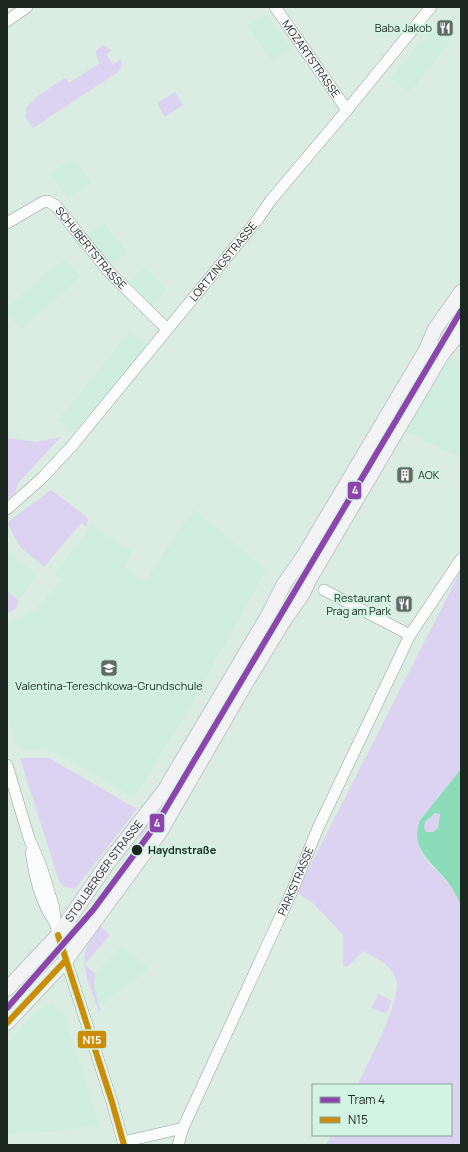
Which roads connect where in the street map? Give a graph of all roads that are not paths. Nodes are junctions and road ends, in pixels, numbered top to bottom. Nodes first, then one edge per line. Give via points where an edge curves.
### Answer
1 (28, 7) edge
2 (275, 7) edge
3 (431, 7) edge
4 (7, 21) edge
5 (347, 110) junction
6 (7, 224) edge
7 (461, 292) edge
8 (461, 328) edge
9 (168, 329) junction
10 (7, 509) edge
11 (461, 559) edge
12 (324, 590) dead end
13 (410, 635) junction
14 (7, 765) edge
15 (57, 929) junction
16 (66, 960) junction
17 (7, 989) edge
18 (7, 1023) edge
19 (183, 1128) junction
20 (124, 1143) edge
21 (178, 1145) edge

1 - 4 street
2 - 5 street, MOZARTSTRASSE
3 - 5 street, LORTZINGSTRASSE
5 - 9 street, LORTZINGSTRASSE
6 - 9 street, SCHUBERTSTRASSE via 42,202 48,201 56,206 110,273
7 - 15 main road, STOLLBERGER STRASSE via 435,329 426,350 303,557 284,584 269,614 164,791
8 - 16 main road, STOLLBERGER STRASSE via 433,369 160,832
9 - 10 street, LORTZINGSTRASSE via 71,447 42,478
11 - 13 street, PARKSTRASSE
12 - 13 street
13 - 19 street, PARKSTRASSE via 318,828 287,903
14 - 15 street via 28,838 41,866 54,908
15 - 16 street
15 - 17 main road, STOLLBERGER STRASSE
16 - 18 main road, STOLLBERGER STRASSE
16 - 20 street
19 - 20 street
19 - 21 street, PARKSTRASSE

